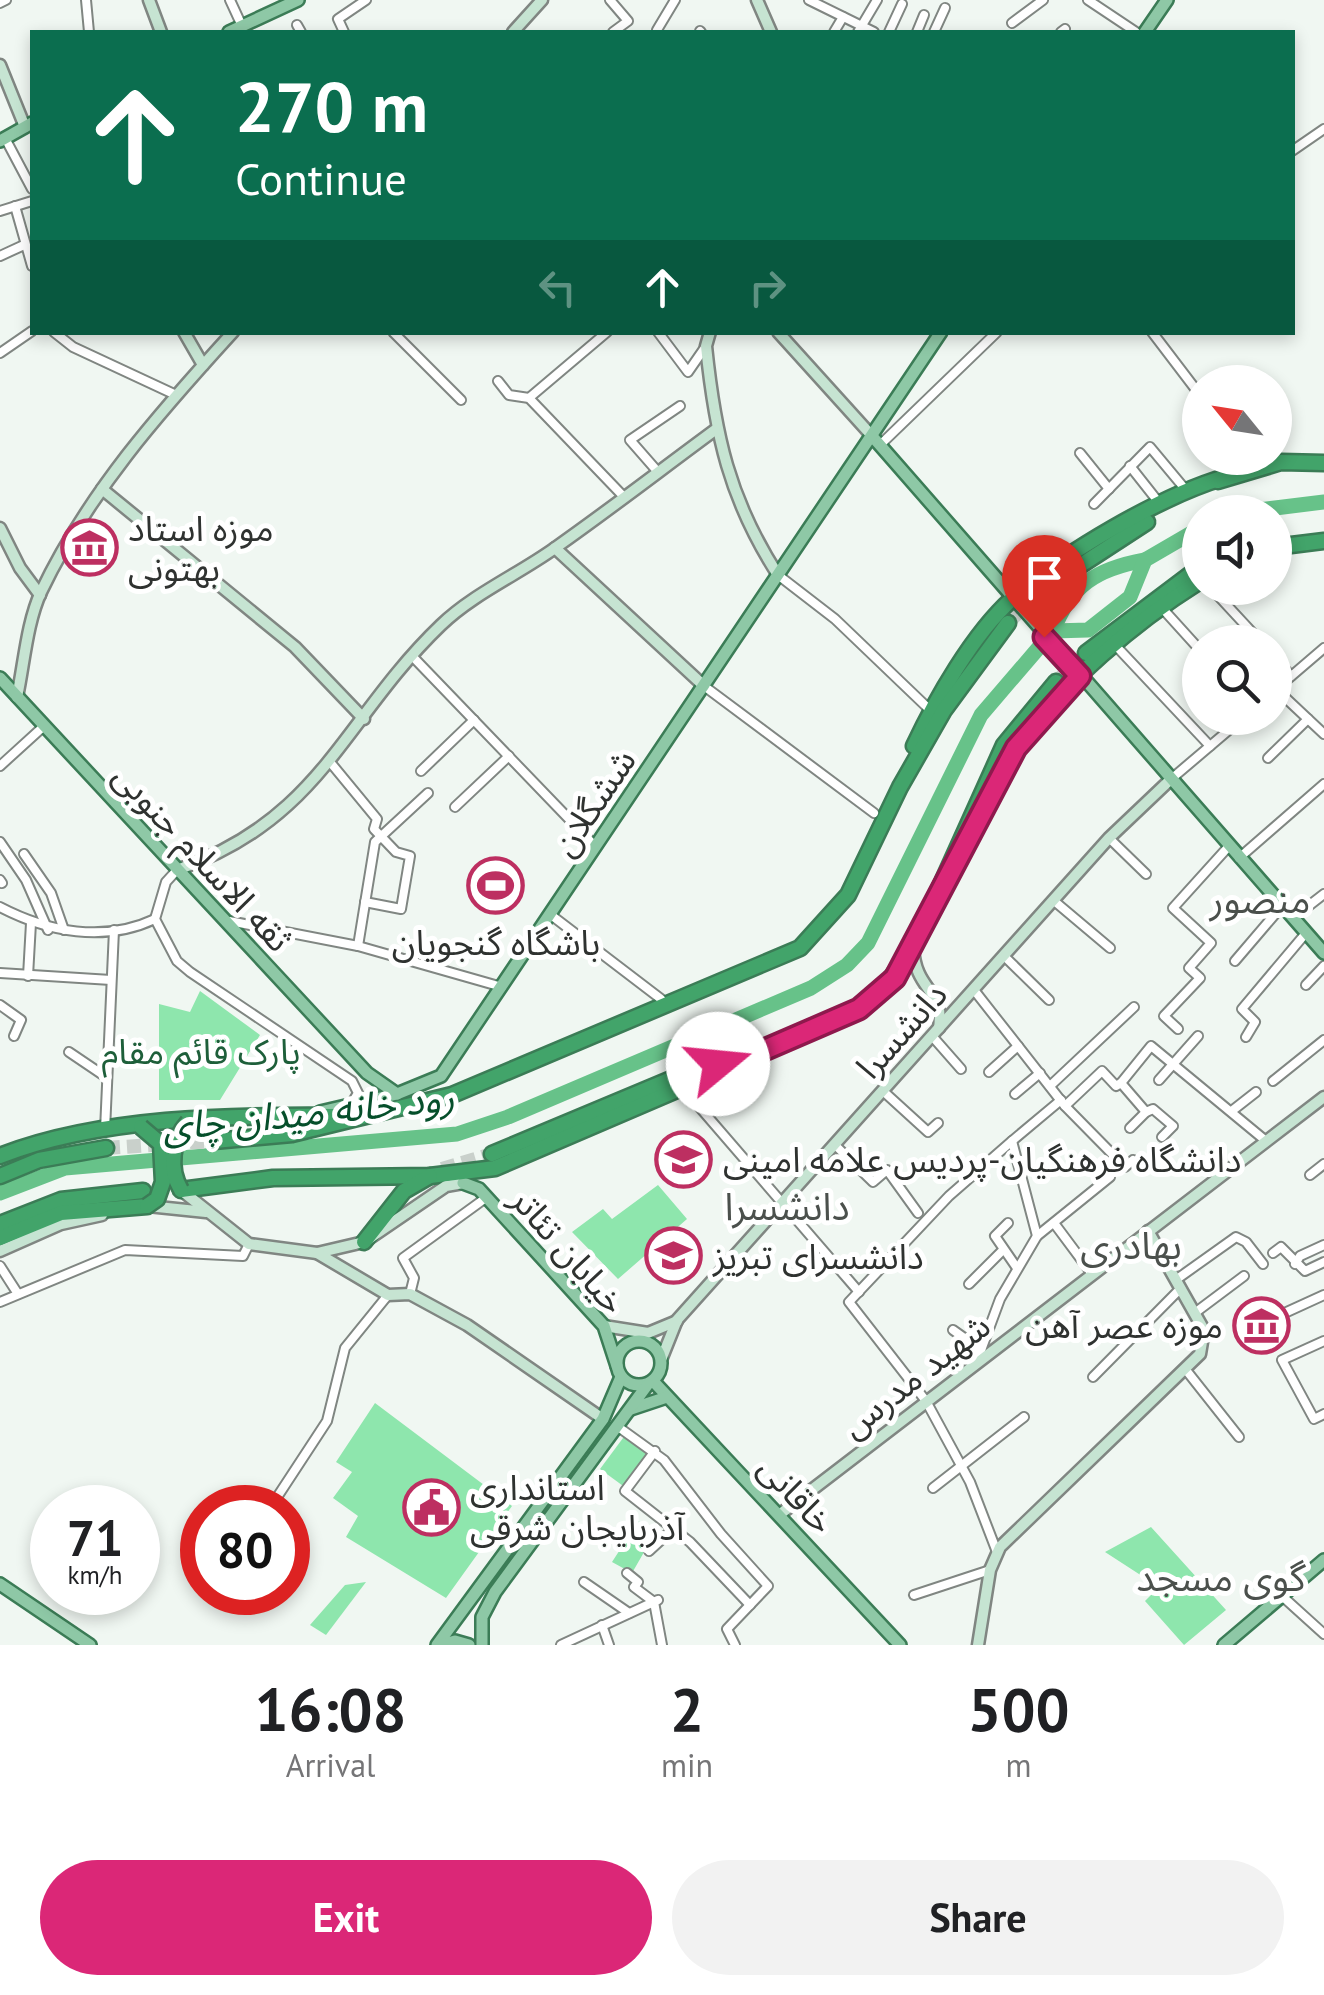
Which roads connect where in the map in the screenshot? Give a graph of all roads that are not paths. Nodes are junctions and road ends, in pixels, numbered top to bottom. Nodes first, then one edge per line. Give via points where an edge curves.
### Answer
1 (86, 0) edge
2 (149, 0) edge
3 (230, 0) edge
4 (298, 0) edge
5 (366, 0) edge
6 (542, 0) edge
7 (610, 0) edge
8 (624, 0) edge
9 (675, 0) edge
10 (757, 0) edge
11 (809, 0) edge
12 (877, 0) edge
13 (1043, 0) edge
14 (1088, 0) edge
15 (1166, 1) edge
16 (902, 4) dead end
17 (617, 8) junction
18 (944, 8) dead end
19 (924, 15) dead end
20 (843, 17) junction
21 (1012, 23) dead end
22 (242, 26) junction
23 (860, 29) edge
24 (90, 30) edge
25 (159, 30) edge
26 (233, 30) edge
27 (343, 30) edge
28 (515, 30) edge
29 (616, 30) edge
30 (657, 30) edge
31 (770, 30) edge
32 (835, 30) edge
33 (890, 30) edge
34 (919, 30) edge
35 (935, 30) edge
36 (1133, 30) edge
37 (1146, 30) edge
38 (0, 66) edge
39 (29, 125) edge
40 (1324, 129) edge
41 (3, 139) edge
42 (1295, 149) edge
43 (30, 184) edge
44 (30, 202) edge
45 (15, 206) junction
46 (0, 210) edge
47 (24, 245) junction
48 (0, 256) edge
49 (30, 261) edge
50 (30, 332) edge
51 (58, 335) edge
52 (186, 335) edge
53 (230, 335) edge
54 (397, 335) edge
55 (604, 335) edge
56 (660, 335) edge
57 (709, 335) edge
58 (781, 335) edge
59 (940, 335) edge
60 (994, 335) edge
61 (1154, 335) edge
62 (706, 346) junction
63 (0, 353) edge
64 (203, 365) junction
65 (1182, 371) edge
66 (498, 381) dead end
67 (176, 395) junction
68 (529, 398) junction
69 (462, 400) dead end
70 (680, 406) dead end
71 (715, 430) junction
72 (876, 441) junction
73 (1080, 452) dead end
74 (1292, 462) edge
75 (1324, 463) edge
76 (1130, 466) junction
77 (658, 472) junction
78 (1229, 475) edge
79 (1225, 477) junction
80 (1185, 488) junction
81 (102, 489) junction
82 (1108, 489) junction
83 (624, 498) junction
84 (1094, 504) dead end
85 (1160, 504) junction
86 (0, 528) edge
87 (1324, 541) edge
88 (1292, 546) edge
89 (555, 548) junction
90 (778, 575) junction
91 (1182, 581) edge
92 (1182, 594) edge
93 (40, 595) junction
94 (1035, 595) tunnel mouth
95 (1010, 600) junction
96 (1226, 605) edge
97 (1162, 608) junction
98 (1008, 623) tunnel mouth
99 (1245, 625) edge
100 (1182, 630) edge
101 (1116, 646) junction
102 (1324, 648) edge
103 (1086, 653) tunnel mouth
104 (414, 658) junction
105 (1292, 675) edge
106 (1080, 676) junction
107 (0, 679) edge
108 (1056, 682) tunnel mouth
109 (704, 686) junction
110 (17, 697) junction
111 (1292, 704) edge
112 (930, 710) junction
113 (364, 719) junction
114 (1308, 719) junction
115 (474, 720) junction
116 (44, 726) junction
117 (1324, 734) edge
118 (1223, 735) edge
119 (1210, 746) junction
120 (509, 756) junction
121 (1268, 758) dead end
122 (330, 762) junction
123 (0, 766) edge
124 (421, 771) dead end
125 (1170, 780) junction
126 (1324, 784) edge
127 (900, 787) junction
128 (428, 792) dead end
129 (455, 807) dead end
130 (874, 813) dead end
131 (381, 836) junction
132 (1109, 838) junction
133 (0, 842) edge
134 (1229, 846) junction
135 (596, 847) junction
136 (24, 854) dead end
137 (1240, 858) junction
138 (953, 864) junction
139 (177, 870) junction
140 (1146, 874) dead end
141 (1324, 894) edge
142 (1053, 900) junction
143 (365, 902) junction
144 (1282, 906) junction
145 (0, 907) edge
146 (550, 915) junction
147 (1294, 918) junction
148 (155, 919) junction
149 (224, 920) junction
150 (31, 923) junction
151 (1104, 928) dead end
152 (48, 930) junction
153 (64, 930) junction
154 (114, 930) junction
155 (1306, 933) junction
156 (1096, 936) junction
157 (358, 946) junction
158 (914, 947) junction
159 (1110, 948) dead end
160 (1324, 953) edge
161 (1004, 956) junction
162 (1236, 960) dead end
163 (1324, 966) edge
164 (0, 974) edge
165 (28, 976) junction
166 (111, 980) junction
167 (1306, 985) dead end
168 (502, 987) junction
169 (974, 990) junction
170 (661, 999) dead end
171 (1048, 1000) dead end
172 (0, 1004) edge
173 (1134, 1007) dead end
174 (1178, 1029) dead end
175 (936, 1032) junction
176 (14, 1036) dead end
177 (1198, 1036) dead end
178 (1246, 1037) dead end
179 (1324, 1040) edge
180 (1018, 1046) junction
181 (69, 1052) dead end
182 (748, 1057) junction
183 (1173, 1066) junction
184 (961, 1069) dead end
185 (988, 1072) dead end
186 (1040, 1073) junction
187 (106, 1077) junction
188 (1159, 1080) dead end
189 (1188, 1080) junction
190 (1272, 1081) dead end
191 (1121, 1084) junction
192 (1050, 1086) junction
193 (683, 1088) junction
194 (883, 1091) junction
195 (1179, 1092) dead end
196 (1256, 1092) dead end
197 (397, 1094) junction
198 (1015, 1094) dead end
199 (1324, 1097) edge
200 (1063, 1103) junction
201 (1233, 1110) junction
202 (351, 1111) junction
203 (1150, 1111) junction
204 (188, 1122) junction
205 (938, 1123) dead end
206 (141, 1127) junction
207 (1130, 1128) dead end
208 (105, 1130) junction
209 (1162, 1138) dead end
210 (214, 1141) tunnel mouth
211 (1012, 1141) junction
212 (1266, 1141) junction
213 (835, 1145) junction
214 (106, 1148) tunnel mouth
215 (492, 1154) tunnel mouth
216 (0, 1156) edge
217 (1133, 1160) dead end
218 (1324, 1164) edge
219 (1310, 1174) dead end
220 (0, 1176) edge
221 (430, 1176) junction
222 (1110, 1177) dead end
223 (464, 1183) joint
224 (181, 1190) junction
225 (486, 1197) junction
226 (145, 1198) junction
227 (781, 1205) junction
228 (207, 1212) junction
229 (918, 1213) dead end
230 (1008, 1223) dead end
231 (1054, 1223) junction
232 (0, 1224) edge
233 (1148, 1231) junction
234 (1038, 1236) junction
235 (0, 1238) edge
236 (364, 1242) junction
237 (250, 1244) junction
238 (1324, 1245) edge
239 (0, 1251) edge
240 (1002, 1251) junction
241 (1273, 1253) dead end
242 (317, 1254) junction
243 (1324, 1262) edge
244 (1263, 1264) dead end
245 (1295, 1264) junction
246 (0, 1266) edge
247 (967, 1266) dead end
248 (1017, 1268) junction
249 (1092, 1274) junction
250 (1244, 1276) dead end
251 (976, 1277) junction
252 (968, 1284) dead end
253 (1179, 1284) junction
254 (859, 1292) junction
255 (18, 1294) junction
256 (410, 1294) junction
257 (388, 1295) junction
258 (1324, 1296) edge
259 (0, 1302) edge
260 (1196, 1312) junction
261 (1278, 1316) dead end
262 (678, 1320) junction
263 (604, 1326) junction
264 (953, 1330) dead end
265 (1324, 1341) edge
266 (979, 1356) junction
267 (661, 1360) junction
268 (1186, 1370) junction
269 (619, 1371) junction
270 (1094, 1377) dead end
271 (650, 1382) junction
272 (667, 1397) junction
273 (926, 1400) junction
274 (628, 1412) junction
275 (1324, 1414) edge
276 (1024, 1416) dead end
277 (603, 1418) junction
278 (617, 1426) junction
279 (1239, 1437) dead end
280 (655, 1451) junction
281 (962, 1468) junction
282 (285, 1485) edge
283 (933, 1488) dead end
284 (779, 1514) junction
285 (674, 1528) junction
286 (649, 1551) dead end
287 (997, 1552) junction
288 (1324, 1560) edge
289 (990, 1570) junction
290 (627, 1573) dead end
291 (584, 1582) dead end
292 (0, 1584) edge
293 (914, 1595) dead end
294 (1282, 1596) junction
295 (656, 1601) junction
296 (750, 1605) junction
297 (463, 1610) junction
298 (629, 1613) junction
299 (481, 1624) junction
300 (602, 1625) junction
301 (1324, 1635) edge
302 (90, 1645) edge
303 (439, 1645) edge
304 (469, 1645) edge
305 (482, 1645) edge
306 (562, 1645) edge
307 (609, 1645) edge
308 (662, 1645) edge
309 (735, 1645) edge
310 (900, 1645) edge
311 (978, 1645) edge
312 (1224, 1645) edge
313 (1315, 1645) edge

1 - 24 street
2 - 25 main road
3 - 22 street
4 - 22 main road
5 - 27 street via 338,19
6 - 28 main road
7 - 17 street
8 - 17 street
9 - 30 street
10 - 31 main road
11 - 20 street
12 - 23 street
13 - 21 street
14 - 36 street
15 - 37 main road
16 - 33 street
17 - 29 street via 628,22
18 - 35 street
19 - 34 street
20 - 23 street
20 - 32 street
22 - 26 main road
38 - 39 main road
39 - 41 main road
40 - 42 street
41 - 43 street
44 - 45 street
45 - 46 street
45 - 47 street
47 - 48 street
47 - 49 street
50 - 63 street
51 - 67 street
52 - 64 main road
53 - 64 main road
54 - 69 street
55 - 68 street
56 - 62 street via 688,372
57 - 62 main road
58 - 72 main road
59 - 72 main road, ششگلان
60 - 72 street
61 - 65 street
62 - 71 main road
64 - 67 main road
66 - 68 street via 509,395
67 - 81 main road
68 - 83 street
70 - 77 street via 630,440
71 - 77 main road
71 - 90 main road via 737,502
72 - 90 main road, ششگلان
72 - 95 main road
73 - 82 street
74 - 75 highway
76 - 80 street via 1150,448
76 - 82 street
76 - 85 street
77 - 83 main road
78 - 79 highway
79 - 80 highway
79 - 94 highway
80 - 85 highway
81 - 93 main road
81 - 113 main road via 295,647
82 - 84 street
83 - 89 main road
85 - 95 highway
86 - 93 main road
87 - 88 highway
89 - 104 main road via 442,624
89 - 109 main road
90 - 109 main road, ششگلان
90 - 112 street via 835,618
91 - 103 highway
92 - 97 highway
93 - 110 main road
95 - 106 main road
95 - 112 highway
96 - 99 street
97 - 100 street
97 - 101 highway
98 - 127 highway via 944,710
101 - 106 highway
101 - 119 street
102 - 105 street
104 - 113 main road
104 - 115 street
106 - 125 main road
106 - 138 highway via 1016,748
107 - 110 main road, ثقه الاسلام جنوبی
108 - 138 highway via 1004,745
109 - 130 street
109 - 135 main road, ششگلان
110 - 116 main road, ثقه الاسلام جنوبی
111 - 114 street
112 - 127 highway
113 - 122 main road
114 - 117 street
114 - 121 street
115 - 120 street
115 - 124 street
116 - 123 street
116 - 139 main road, ثقه الاسلام جنوبی
118 - 119 street
119 - 125 street
120 - 129 street
120 - 135 street
122 - 131 street via 376,819
122 - 139 main road via 264,827
125 - 132 main road, دانشسرا
125 - 134 main road
126 - 137 street
127 - 202 highway via 848,895 800,948 452,1095 408,1110
128 - 131 street
131 - 143 street via 374,842
131 - 143 street via 410,856 401,909
132 - 140 street
132 - 142 main road, دانشسرا
133 - 152 street
134 - 137 main road
134 - 174 street via 1173,908 1211,943 1188,968 1200,978 1164,1016
135 - 146 main road, ششگلان
136 - 153 street via 51,893
137 - 144 main road
138 - 158 highway
139 - 148 street via 166,882
139 - 149 main road, ثقه الاسلام جنوبی
141 - 147 street
142 - 156 street
142 - 161 main road, دانشسرا
143 - 157 street
144 - 147 main road
144 - 162 street
145 - 150 street
146 - 168 main road, ششگلان
146 - 170 street
147 - 155 main road
148 - 154 street via 130,931
148 - 202 street via 190,972 352,1081 358,1093
149 - 157 street
149 - 197 main road, ثقه الاسلام جنوبی via 367,1072
150 - 152 street
150 - 165 street
151 - 156 street
152 - 153 street
153 - 154 street
154 - 166 street
155 - 160 main road
155 - 178 street via 1242,1010 1258,1018
156 - 159 street
157 - 168 street
158 - 175 main road via 914,970 938,1000
158 - 182 highway via 895,978 859,1009
161 - 169 main road, دانشسرا
161 - 171 street
163 - 167 street
164 - 165 street
165 - 166 street
166 - 187 street
168 - 197 main road, ششگلان via 442,1076
169 - 175 main road, دانشسرا
169 - 180 street
172 - 176 street via 21,1020
173 - 192 street
175 - 184 street
175 - 194 main road, دانشسرا
177 - 183 street
179 - 190 street
180 - 185 street
180 - 186 street
181 - 187 street
182 - 193 highway
182 - 215 highway via 688,1072
183 - 188 street
183 - 189 street
183 - 191 street via 1151,1046
186 - 192 street
186 - 198 street
187 - 208 street
189 - 195 street
189 - 201 street
191 - 200 street via 1102,1071
191 - 203 street
192 - 200 street
193 - 221 highway via 495,1168
193 - 227 street
194 - 205 street via 928,1132
194 - 213 main road, دانشسرا
196 - 201 street
197 - 202 main road, ششگلان
199 - 212 main road, شهید مدرس
200 - 211 street
200 - 217 street via 1125,1168
201 - 212 street
202 - 204 highway
202 - 210 highway via 292,1134
203 - 207 street
203 - 209 street via 1173,1126
204 - 206 highway
204 - 224 highway, bridge via 174,1143
206 - 208 highway
206 - 226 highway, bridge via 161,1144 164,1164 156,1198
208 - 216 highway via 45,1138
211 - 234 street
211 - 254 street via 949,1196
212 - 233 main road, شهید مدرس
213 - 227 main road, دانشسرا
213 - 229 street via 873,1182 887,1170
214 - 220 highway via 40,1160
218 - 219 street
221 - 224 highway via 292,1177
221 - 236 highway via 404,1191
222 - 231 street
223 - 225 main road, خیابان تئاتر
223 - 236 main road via 446,1186
224 - 228 main road
225 - 256 street via 403,1258 414,1278
225 - 263 main road, خیابان تئاتر
226 - 228 main road
226 - 232 highway via 61,1200
226 - 235 highway via 61,1213
226 - 239 main road
227 - 254 street
227 - 262 main road, دانشسرا
228 - 237 main road
230 - 240 street via 995,1236
231 - 234 street
231 - 249 street
233 - 249 main road, شهید مدرس
233 - 253 main road
234 - 248 street
236 - 242 main road
237 - 242 main road
237 - 255 street via 243,1256 126,1250
238 - 245 street
240 - 248 street
240 - 251 street
241 - 245 street via 1280,1247
242 - 257 main road
243 - 245 street via 1305,1271
244 - 253 street via 1236,1237
246 - 255 street
247 - 251 street
248 - 266 street
249 - 266 main road, شهید مدرس
250 - 260 street
251 - 252 street
253 - 260 main road
253 - 270 street
254 - 273 street via 849,1302
255 - 259 street
256 - 257 main road
256 - 277 main road
257 - 282 street via 346,1348 327,1420
258 - 261 street
260 - 268 main road via 1204,1342
262 - 263 main road via 648,1332
262 - 267 main road, دانشسرا
263 - 269 main road, خیابان تئاتر
264 - 266 street
265 - 275 street via 1282,1360 1314,1419
266 - 273 main road, شهید مدرس
267 - 269 main road via 653,1346 636,1341 622,1350
267 - 271 main road
268 - 279 street
268 - 287 main road
269 - 271 main road via 636,1385
269 - 277 main road
271 - 272 main road, خاقانی
271 - 274 main road
272 - 274 main road
272 - 284 main road, خاقانی
273 - 281 street
273 - 284 main road, شهید مدرس
274 - 278 main road
276 - 281 street
277 - 297 main road
278 - 280 street
278 - 299 main road via 495,1592
280 - 285 street via 625,1492
280 - 296 street via 768,1586
281 - 283 street
281 - 287 street
284 - 310 main road, خاقانی
285 - 286 street
285 - 296 street
287 - 289 main road
288 - 294 main road
289 - 293 street
289 - 311 main road
290 - 295 street via 638,1582 634,1587
291 - 298 street
292 - 302 main road
294 - 301 street
294 - 312 main road
295 - 298 street
295 - 308 street
296 - 309 street via 727,1629
297 - 299 main road via 466,1624
297 - 303 main road
298 - 300 street
299 - 305 main road
300 - 306 street
300 - 307 street
301 - 313 street
303 - 304 main road

